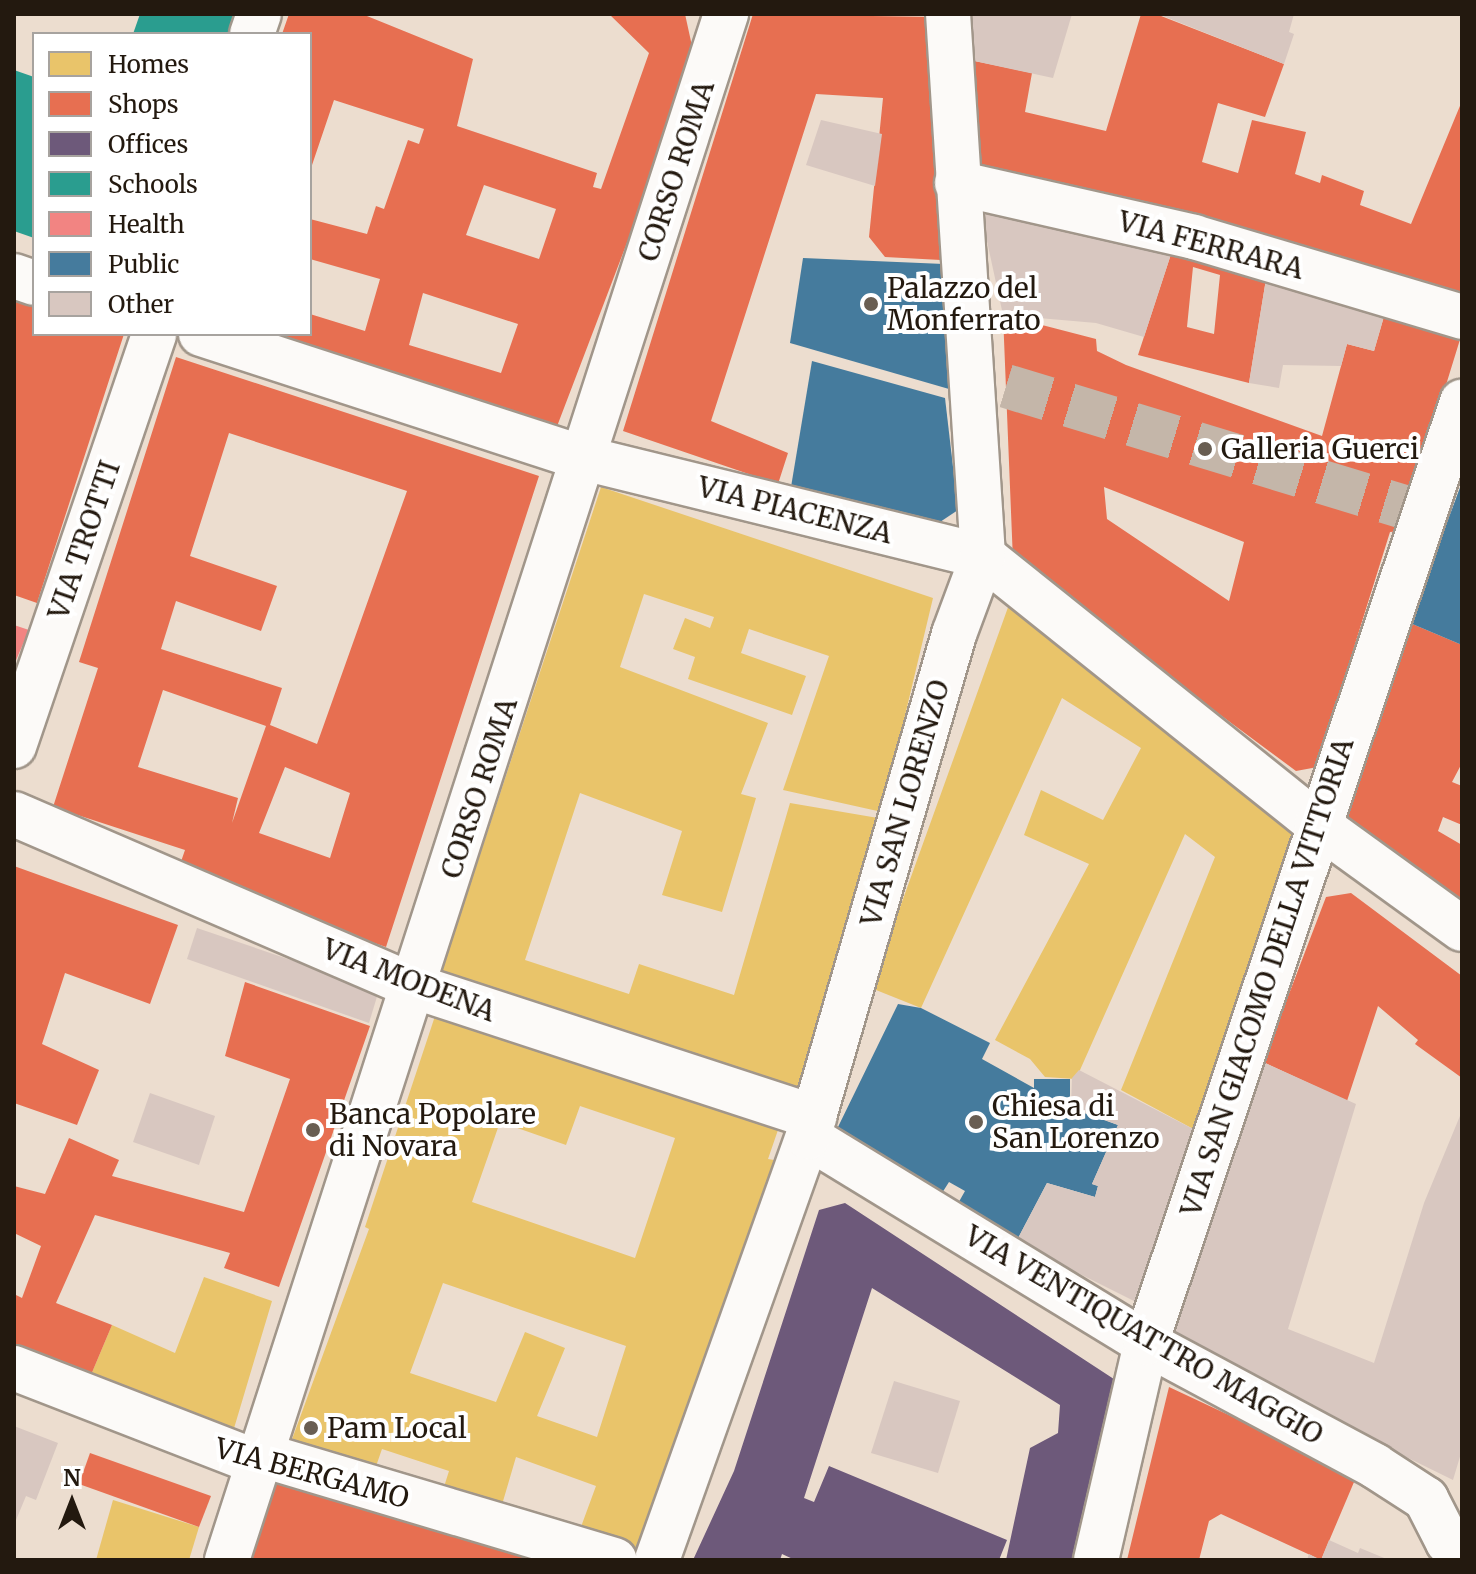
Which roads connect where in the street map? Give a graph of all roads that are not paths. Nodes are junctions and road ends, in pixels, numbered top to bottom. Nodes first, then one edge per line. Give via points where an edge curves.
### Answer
1 (726, 14) edge
2 (947, 15) edge
3 (957, 183) junction
4 (1462, 317) edge
5 (153, 336) edge
6 (207, 336) edge
7 (1462, 402) edge
8 (583, 458) junction
9 (983, 556) junction
10 (14, 746) edge
11 (14, 814) edge
12 (1317, 824) junction
13 (1462, 929) edge
14 (416, 987) junction
15 (811, 1127) junction
16 (1146, 1343) junction
17 (14, 1368) edge
18 (259, 1454) junction
19 (1457, 1531) edge
20 (227, 1560) edge
21 (615, 1560) edge
22 (657, 1560) edge
23 (1096, 1560) edge

1 - 8 street, CORSO ROMA
2 - 3 street, VIA SAN LORENZO
3 - 4 street, VIA FERRARA via 1194,237
3 - 9 street, VIA SAN LORENZO
5 - 10 street, VIA TROTTI
6 - 8 street, VIA PIACENZA
7 - 12 street, VIA SAN GIACOMO DELLA VITTORIA
8 - 9 street, VIA PIACENZA
8 - 14 street, CORSO ROMA
9 - 12 street, VIA PIACENZA
9 - 15 street, VIA SAN LORENZO via 954,634
11 - 14 street, VIA MODENA
12 - 13 street, VIA PIACENZA
12 - 16 street, VIA SAN GIACOMO DELLA VITTORIA
14 - 15 street, VIA MODENA
14 - 18 street, CORSO ROMA
15 - 16 street, VIA VENTIQUATTRO MAGGIO
15 - 22 street, VIA SAN LORENZO
16 - 19 street, VIA VENTIQUATTRO MAGGIO via 1426,1499
16 - 23 street, VIA SAN GIACOMO DELLA VITTORIA
17 - 18 street, VIA BERGAMO via 192,1440 243,1457
18 - 20 street, CORSO ROMA
18 - 21 street, VIA BERGAMO

